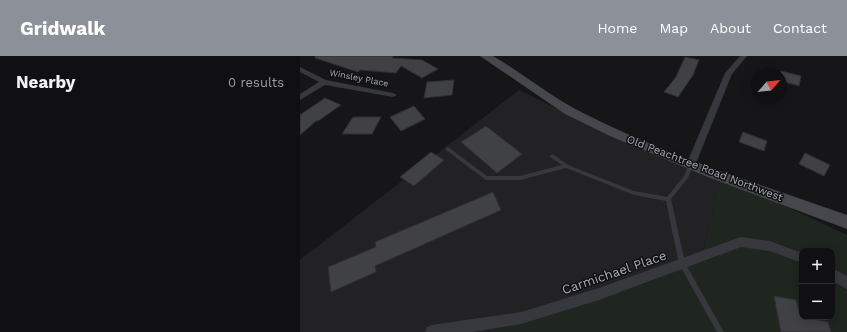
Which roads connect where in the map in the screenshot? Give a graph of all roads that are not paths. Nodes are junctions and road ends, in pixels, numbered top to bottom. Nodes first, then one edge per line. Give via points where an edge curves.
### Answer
1 (485, 56) edge
2 (744, 56) edge
3 (300, 69) edge
4 (324, 82) junction
5 (392, 95) dead end
6 (300, 97) edge
7 (448, 149) dead end
8 (552, 156) dead end
9 (691, 165) junction
10 (566, 166) junction
11 (668, 199) junction
12 (847, 222) edge
13 (799, 257) edge
14 (682, 264) junction
15 (835, 276) edge
16 (847, 283) edge
17 (432, 332) edge
18 (721, 332) edge

1 - 9 main road, Old Peachtree Road Northwest via 580,118
2 - 9 street via 729,73
3 - 4 street, Winsley Place
4 - 5 street, Winsley Place
4 - 6 street
7 - 10 lane via 486,178 520,178
8 - 10 lane
9 - 11 lane via 686,177
9 - 12 main road, Old Peachtree Road Northwest
10 - 11 lane via 634,193
11 - 14 lane
13 - 14 street, Carmichael Place via 770,246 741,242
14 - 17 street, Carmichael Place via 599,294 521,318
14 - 18 lane
15 - 16 street

